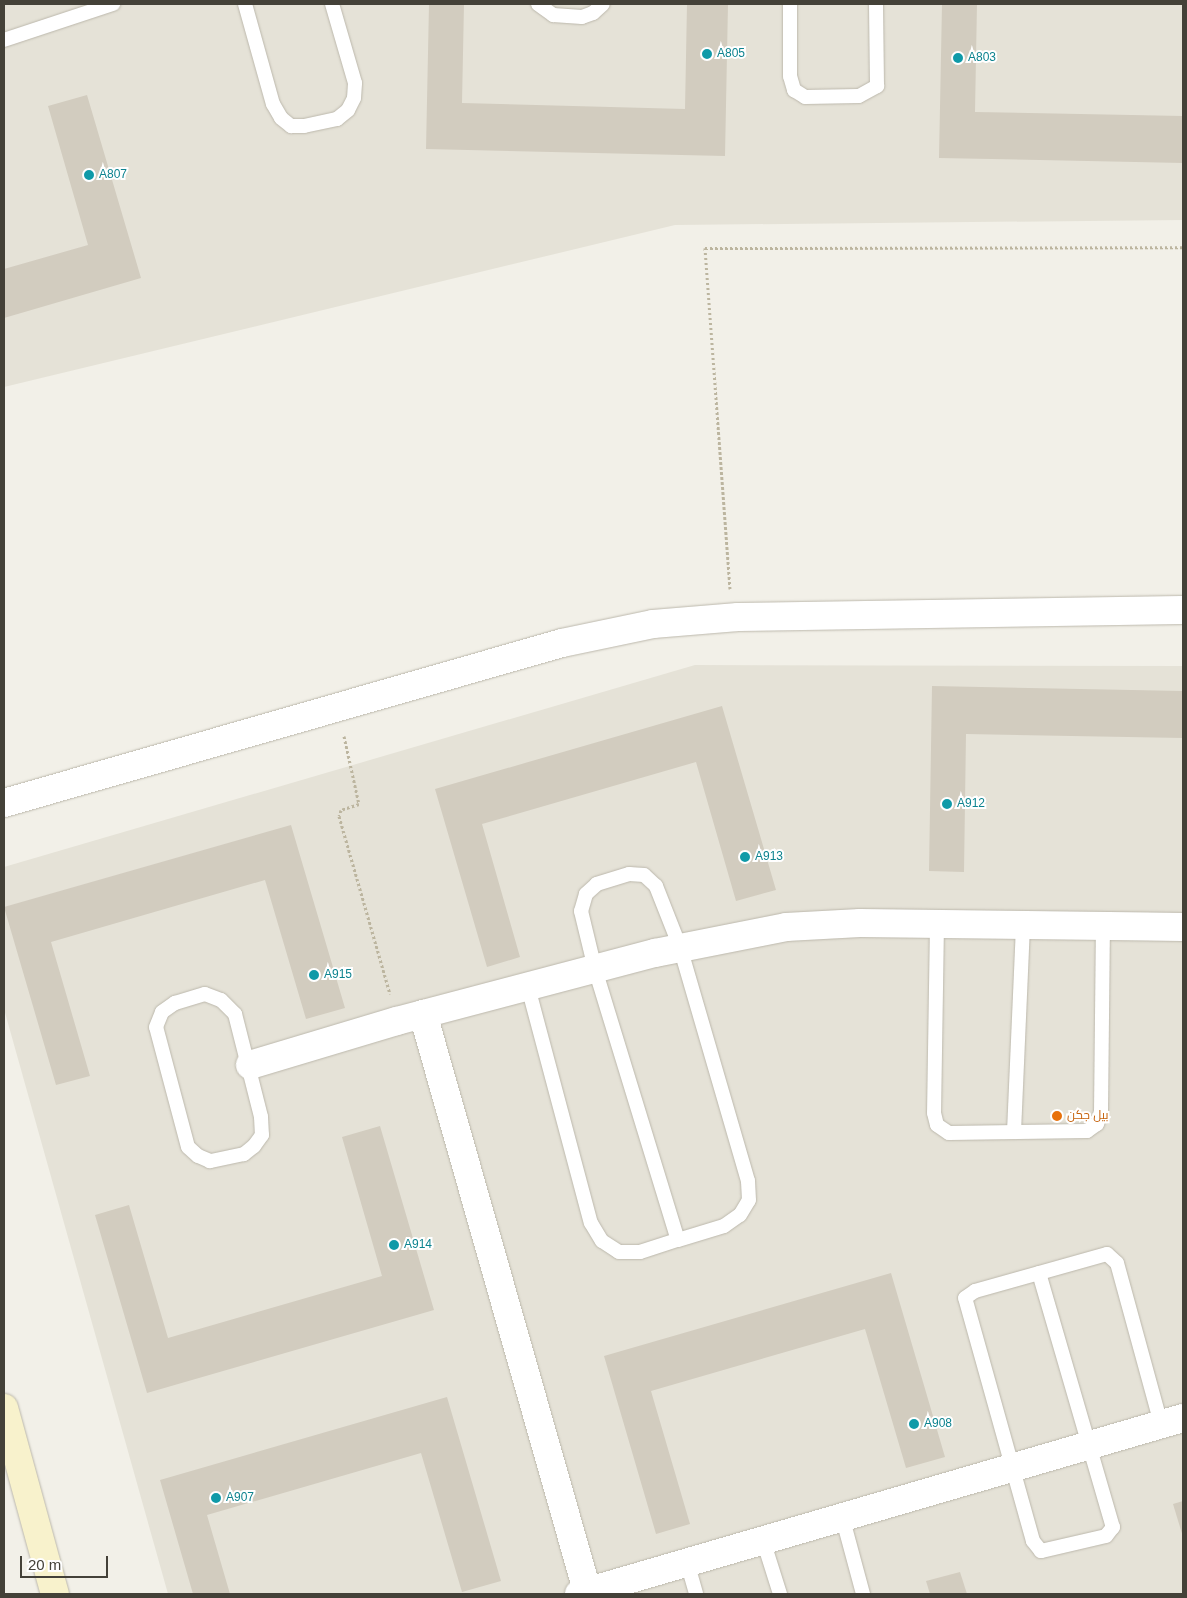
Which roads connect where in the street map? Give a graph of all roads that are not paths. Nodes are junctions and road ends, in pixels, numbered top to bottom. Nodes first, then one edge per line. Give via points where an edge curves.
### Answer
1 (113, 4) edge
2 (245, 4) edge
3 (332, 4) edge
4 (538, 4) edge
5 (603, 4) edge
6 (790, 4) edge
7 (876, 4) edge
8 (4, 40) edge
9 (1183, 610) edge
10 (4, 803) edge
11 (937, 924) junction
12 (1023, 925) junction
13 (1103, 926) junction
14 (1183, 927) edge
15 (680, 947) junction
16 (596, 969) junction
17 (528, 987) junction
18 (410, 1018) junction
19 (250, 1065) junction
20 (1014, 1132) junction
21 (678, 1240) junction
22 (1039, 1273) junction
23 (4, 1408) edge
24 (1172, 1421) edge
25 (1089, 1445) junction
26 (1011, 1467) junction
27 (842, 1516) junction
28 (763, 1540) junction
29 (686, 1562) junction
30 (585, 1593) edge
31 (55, 1594) edge
32 (696, 1594) edge
33 (780, 1594) edge
34 (864, 1594) edge

1 - 8 lane
2 - 3 lane via 273,104 281,118 291,126 304,126 337,118 348,110 354,98 355,83
4 - 5 lane via 553,15 582,18
6 - 7 lane via 790,76 794,90 805,97 814,97 859,96 877,86
9 - 10 street via 732,617 653,624 562,643
11 - 12 street
11 - 15 street via 786,926
11 - 20 lane via 937,1125 949,1133
12 - 13 street
12 - 20 lane
13 - 14 street
13 - 20 lane via 1101,1112 1097,1124 1087,1131
15 - 16 street
15 - 16 lane via 656,886 644,875 630,874 597,884 586,894 581,912
15 - 21 lane via 748,1181 749,1200 740,1215 724,1226
16 - 17 street
16 - 21 lane
17 - 18 street
17 - 21 lane via 595,1229 602,1241 619,1252 640,1252
18 - 19 street
18 - 30 street
19 - 19 lane via 235,1014 221,1000 205,994 175,1003 162,1012 156,1027 188,1146 210,1162 244,1154 262,1135
22 - 24 lane via 1107,1254 1117,1263
22 - 25 lane
22 - 26 lane via 975,1291 965,1298
23 - 31 street
24 - 25 street
25 - 26 street
25 - 26 lane via 1113,1527 1106,1536 1041,1551 1033,1541
26 - 27 street
27 - 28 street
27 - 34 lane
28 - 29 street
28 - 33 lane
29 - 30 street
29 - 32 lane

